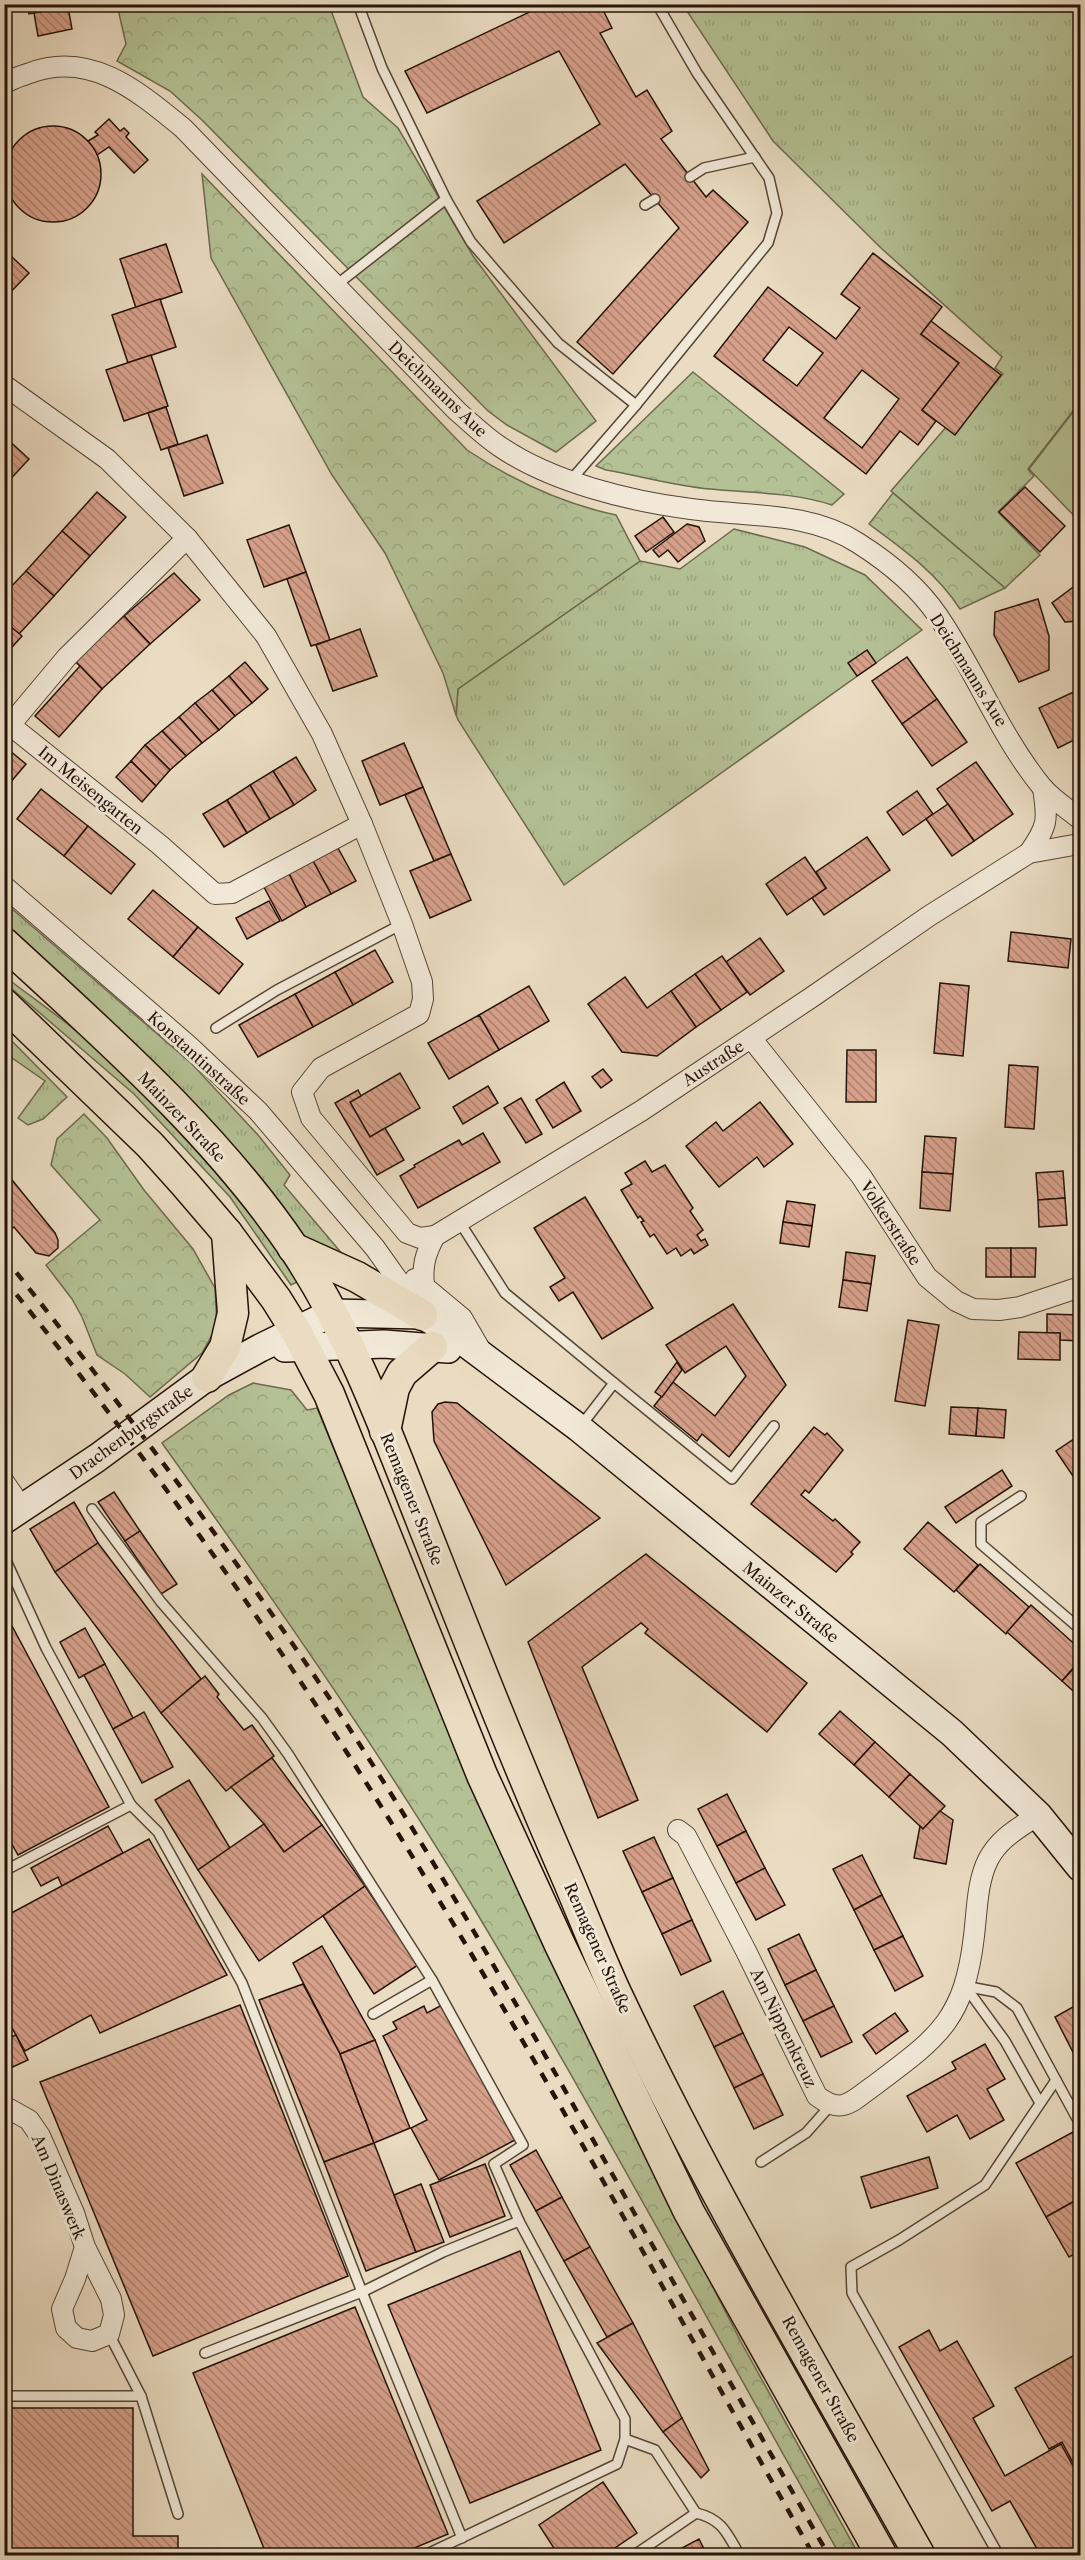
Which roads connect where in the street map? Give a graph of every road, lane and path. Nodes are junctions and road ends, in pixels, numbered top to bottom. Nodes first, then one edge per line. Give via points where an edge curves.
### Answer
1 (358, 4) edge
2 (657, 4) edge
3 (4, 84) edge
4 (755, 157) junction
5 (690, 177) dead end
6 (446, 200) junction
7 (654, 200) dead end
8 (645, 205) dead end
9 (335, 286) junction
10 (4, 385) edge
11 (636, 405) junction
12 (571, 480) junction
13 (187, 538) junction
14 (1043, 788) junction
15 (1080, 819) edge
16 (362, 824) junction
17 (1080, 840) edge
18 (1029, 853) junction
19 (4, 886) edge
20 (402, 924) junction
21 (4, 943) edge
22 (4, 1004) edge
23 (216, 1028) dead end
24 (751, 1038) junction
25 (459, 1221) junction
26 (228, 1233) junction
27 (435, 1236) junction
28 (293, 1248) junction
29 (375, 1248) junction
30 (1080, 1287) edge
31 (423, 1300) junction
32 (332, 1313) junction
33 (300, 1339) junction
34 (347, 1344) junction
35 (432, 1347) junction
36 (483, 1355) junction
37 (207, 1377) junction
38 (614, 1383) junction
39 (774, 1426) dead end
40 (579, 1428) junction
41 (385, 1431) junction
42 (4, 1482) edge
43 (1022, 1496) dead end
44 (92, 1509) dead end
45 (13, 1514) edge
46 (4, 1556) edge
47 (1080, 1629) edge
48 (131, 1805) junction
49 (1038, 1815) junction
50 (678, 1830) dead end
51 (1080, 1867) edge
52 (4, 1871) edge
53 (432, 1980) junction
54 (964, 1986) junction
55 (373, 2014) dead end
56 (1056, 2080) junction
57 (1040, 2103) junction
58 (4, 2106) edge
59 (830, 2106) junction
60 (1080, 2124) edge
61 (761, 2162) dead end
62 (519, 2221) junction
63 (85, 2247) junction
64 (362, 2292) junction
65 (109, 2334) junction
66 (205, 2353) dead end
67 (4, 2396) edge
68 (141, 2396) junction
69 (625, 2439) junction
70 (696, 2513) junction
71 (178, 2514) dead end
72 (462, 2538) junction
73 (423, 2556) edge
74 (633, 2556) edge
75 (740, 2556) edge
76 (882, 2556) edge
77 (920, 2556) edge
78 (999, 2556) edge

1 - 6 lane via 382,68
2 - 4 lane via 697,73
3 - 9 street, Deichmanns Aue via 49,66 79,66 117,79 142,94 183,128
4 - 5 lane via 704,168
4 - 11 lane via 769,178 777,213 768,243
6 - 9 lane
6 - 11 lane via 471,242 558,343
7 - 8 lane
9 - 12 street, Deichmanns Aue via 457,411 498,446 531,465
10 - 13 street via 107,459
11 - 12 lane
12 - 14 street, Deichmanns Aue via 633,499 793,519 857,542 896,571 937,615
13 - 16 street via 266,636 322,734
13 - 16 street, Im Meisengarten via 67,657 10,725 215,894 232,893
14 - 15 street, Deichmanns Aue
14 - 18 street, Austraße via 1047,814 1044,832
16 - 20 street
17 - 18 street, Austraße
18 - 24 street, Austraße
19 - 29 street, Konstantinstraße via 258,1111
20 - 23 lane via 286,985
20 - 27 street via 422,982 419,1014 321,1068 302,1092 311,1118 407,1233 420,1238
21 - 28 main road, Mainzer Straße via 180,1112 249,1189
22 - 26 main road via 150,1145
24 - 25 street, Austraße via 641,1111
24 - 30 street, Volkerstraße via 861,1176 927,1277 956,1301 973,1309 999,1310
25 - 27 street, Austraße
25 - 38 lane via 505,1293
26 - 33 main road
26 - 37 main road via 233,1313 225,1347
27 - 31 street via 425,1253 422,1269
28 - 31 main road via 357,1277
28 - 32 main road, Mainzer Straße
29 - 31 street, Konstantinstraße
29 - 31 street, Konstantinstraße
31 - 32 street, Mainzer Straße
31 - 36 street, Mainzer Straße via 448,1330
32 - 33 street, Mainzer Straße
32 - 34 main road, Remagener Straße
33 - 34 street, Mainzer Straße
33 - 37 street, Drachenburgstraße via 260,1348
33 - 76 main road, Remagener Straße via 333,1405 482,1775 560,1945 689,2212
34 - 35 street, Mainzer Straße
34 - 41 main road, Remagener Straße
35 - 36 street, Mainzer Straße
35 - 41 main road via 402,1373 394,1388
36 - 40 street, Mainzer Straße
37 - 45 street, Drachenburgstraße
38 - 39 lane via 732,1479
38 - 40 lane
40 - 49 street, Mainzer Straße via 952,1733
41 - 77 main road, Remagener Straße via 515,1757 615,1991 720,2200
42 - 45 street
43 - 47 lane via 981,1522 981,1544
44 - 53 lane via 161,1602 262,1718
46 - 48 lane via 46,1648
48 - 52 lane
48 - 64 lane via 158,1832 242,1983
49 - 51 street, Mainzer Straße
49 - 54 street, Am Nippenkreuz via 999,1842 987,1862
50 - 59 street, Am Nippenkreuz via 686,1836 818,2096
53 - 55 lane
53 - 62 lane via 523,2145 494,2164
54 - 56 lane via 996,1992 1017,2008
54 - 57 lane via 1005,2042
54 - 59 street, Am Nippenkreuz via 949,2021 936,2036 846,2106
56 - 57 lane
56 - 60 lane
57 - 78 lane via 985,2185 850,2267 852,2293
58 - 63 street, Am Dinaswerk via 29,2120 40,2136
59 - 61 lane via 806,2133
62 - 64 lane via 443,2252
62 - 69 lane via 625,2419
63 - 65 street, Am Dinaswerk via 111,2298 114,2315
63 - 65 street, Am Dinaswerk via 62,2309 66,2328 77,2338 92,2341
64 - 66 lane
64 - 72 lane
65 - 68 lane
67 - 68 lane
68 - 71 lane
69 - 70 lane via 655,2450
69 - 72 lane via 617,2464
70 - 74 lane
70 - 75 lane via 714,2517
72 - 73 lane

